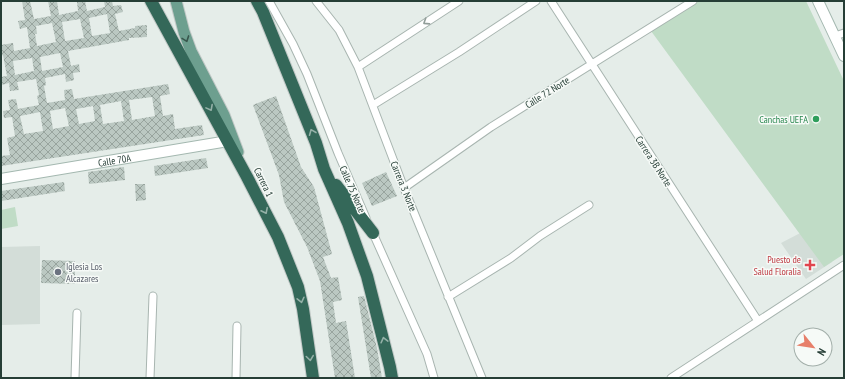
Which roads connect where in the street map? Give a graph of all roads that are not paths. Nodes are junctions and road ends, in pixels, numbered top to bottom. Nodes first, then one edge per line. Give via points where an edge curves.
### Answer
1 (151, 1) edge
2 (176, 1) edge
3 (253, 1) edge
4 (257, 1) edge
5 (268, 1) edge
6 (316, 1) edge
7 (459, 1) edge
8 (536, 1) edge
9 (551, 1) edge
10 (694, 1) edge
11 (818, 1) edge
12 (263, 12) junction
13 (839, 35) edge
14 (844, 56) edge
15 (591, 64) junction
16 (358, 67) junction
17 (373, 104) junction
18 (228, 141) junction
19 (324, 169) junction
20 (248, 177) junction
21 (1, 179) edge
22 (404, 188) junction
23 (589, 205) dead end
24 (373, 233) junction
25 (844, 265) edge
26 (152, 296) dead end
27 (448, 297) junction
28 (77, 314) dead end
29 (758, 321) junction
30 (237, 326) dead end
31 (75, 378) edge
32 (150, 378) edge
33 (236, 378) edge
34 (313, 378) edge
35 (392, 378) edge
36 (434, 378) edge
37 (482, 378) edge
38 (670, 378) edge

1 -> 18 highway
2 -> 20 main road, Carrera 1 via 191,51 224,115
3 - 12 main road
4 - 12 highway
5 - 24 street, Calle 75 Norte via 307,74
6 - 16 street, Carrera 3 Norte via 338,30
7 -> 16 street
8 - 17 street
9 - 15 street, Carrera 3B Norte
10 - 15 street, Calle 72 Norte
11 - 13 street
19 -> 12 highway via 316,142
13 - 14 street
15 - 22 street, Calle 72 Norte via 491,127
15 - 29 street, Carrera 3B Norte
16 - 17 street, Carrera 3 Norte
17 - 22 street, Carrera 3 Norte
18 - 20 highway
18 - 21 street, Calle 70A
19 - 24 highway
35 -> 19 highway via 367,276 348,223
20 -> 34 highway, Carrera 1 via 278,237 298,287
22 - 27 street, Carrera 3 Norte
23 - 27 street
24 - 36 street, Calle 75 Norte via 427,354
25 - 29 street
26 - 32 street
27 - 37 street, Carrera 3 Norte
28 - 31 street
29 - 38 street
30 - 33 street

